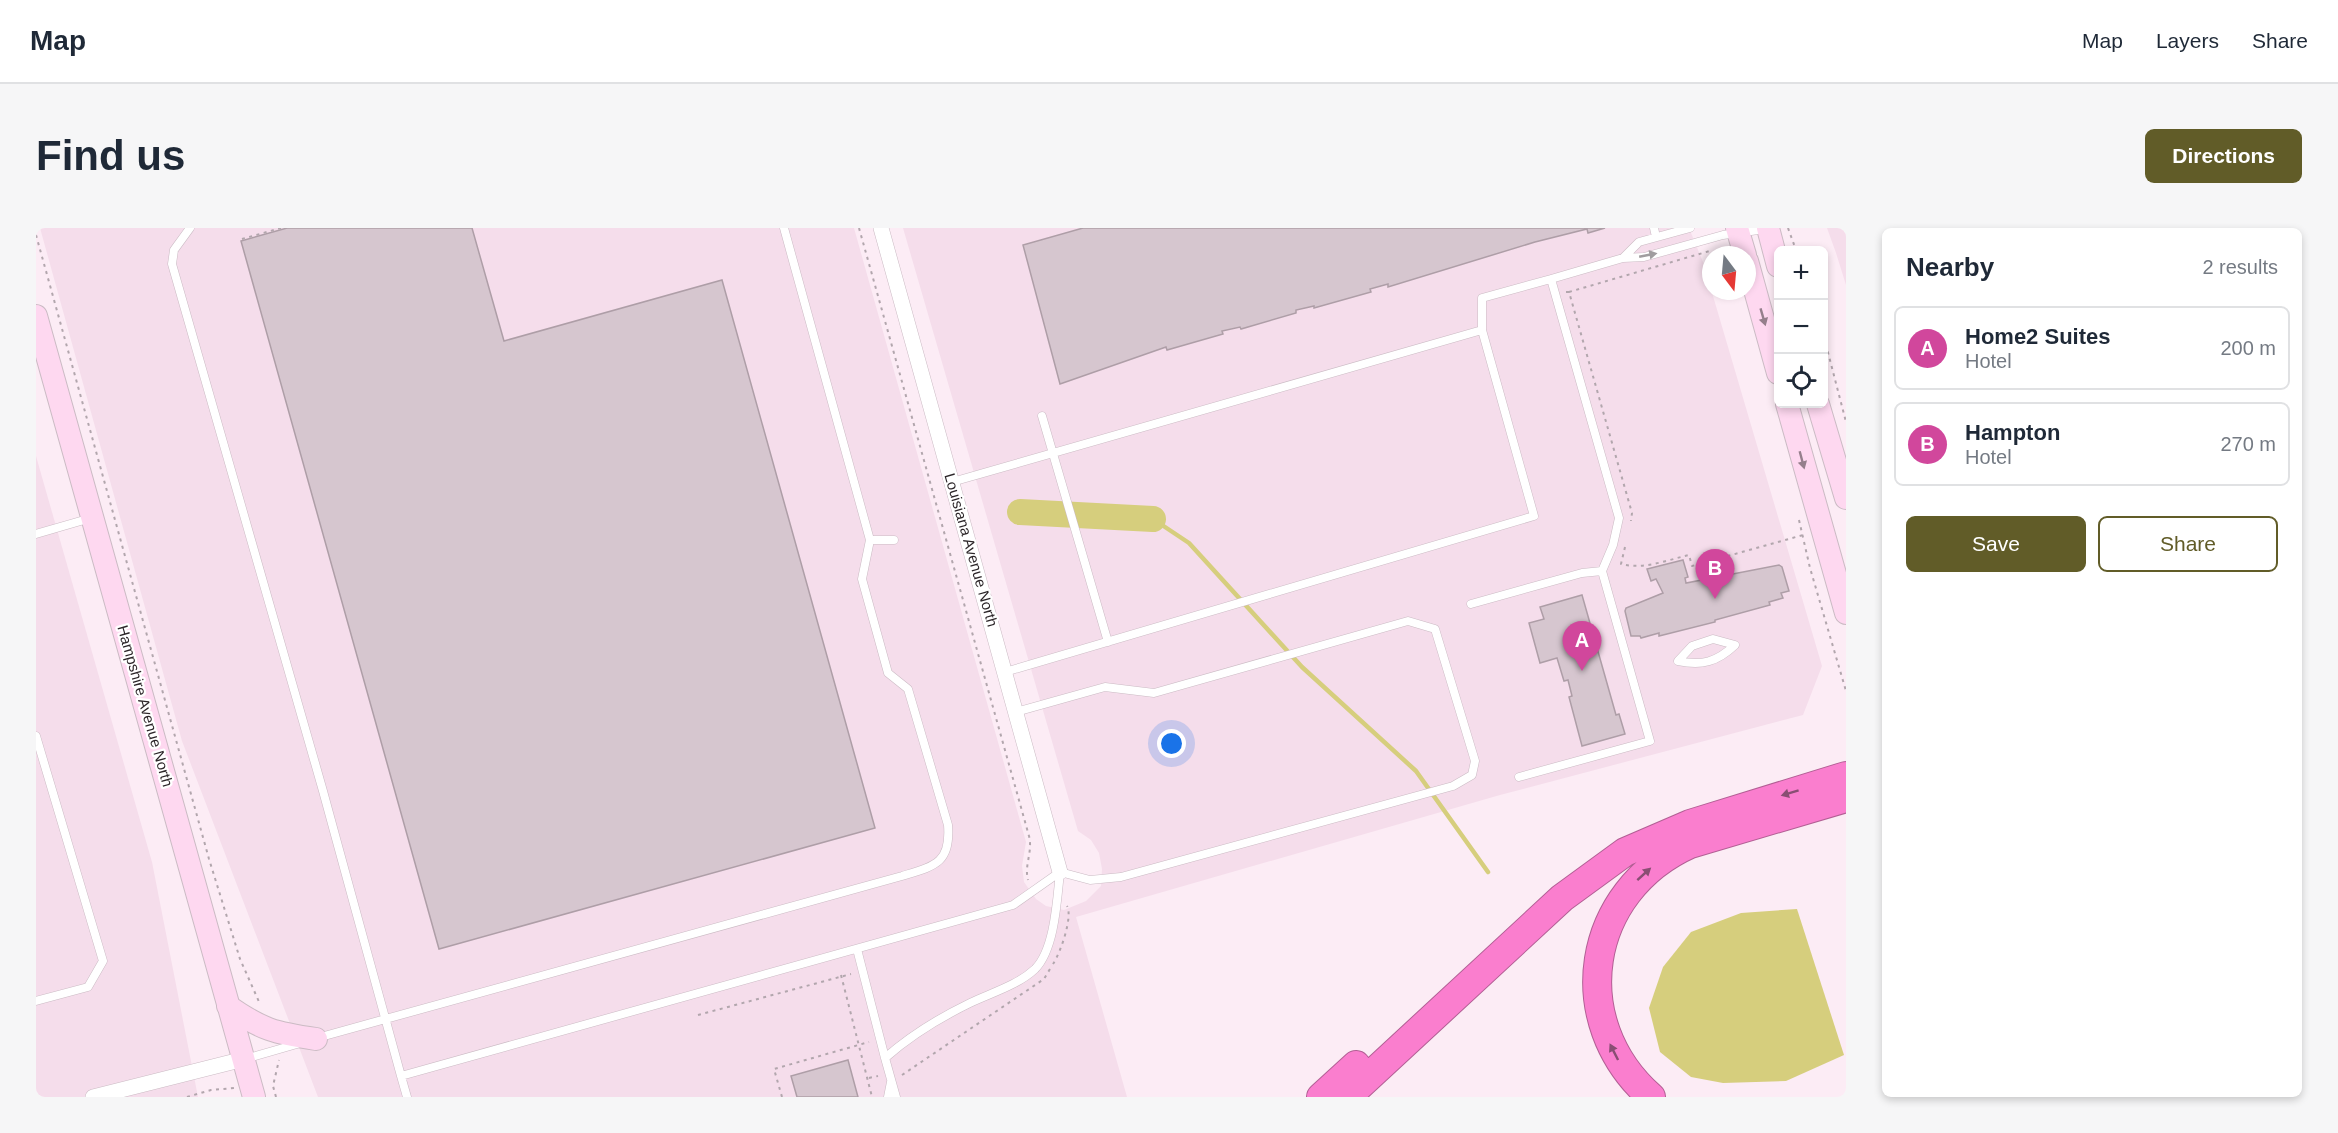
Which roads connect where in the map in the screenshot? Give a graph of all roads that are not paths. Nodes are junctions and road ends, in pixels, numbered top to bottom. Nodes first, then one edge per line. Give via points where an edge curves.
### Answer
1 (190, 228) edge
2 (784, 228) edge
3 (880, 228) edge
4 (1654, 228) edge
5 (1690, 228) edge
6 (1767, 228) edge
7 (1656, 237) junction
8 (1741, 239) edge
9 (1774, 250) edge
10 (1623, 258) junction
11 (1551, 279) junction
12 (1756, 292) edge
13 (36, 316) edge
14 (1482, 330) junction
15 (1774, 356) edge
16 (1788, 408) edge
17 (1819, 408) edge
18 (1042, 416) dead end
19 (1053, 453) junction
20 (952, 482) junction
21 (1846, 498) edge
22 (92, 518) junction
23 (36, 534) edge
24 (870, 540) junction
25 (894, 540) dead end
26 (1602, 571) junction
27 (1471, 604) dead end
28 (1846, 613) edge
29 (1108, 642) junction
30 (1736, 645) joint
31 (1005, 672) junction
32 (1016, 712) junction
33 (36, 736) edge
34 (1846, 776) edge
35 (1519, 777) dead end
36 (1846, 798) edge
37 (1731, 811) junction
38 (1060, 872) junction
39 (857, 949) junction
40 (36, 1001) edge
41 (228, 1006) junction
42 (385, 1018) junction
43 (316, 1039) junction
44 (885, 1058) junction
45 (244, 1059) junction
46 (401, 1076) junction
47 (891, 1078) junction
48 (93, 1097) edge
49 (254, 1097) edge
50 (407, 1097) edge
51 (888, 1097) edge
52 (896, 1097) edge
53 (1321, 1097) edge
54 (1347, 1097) edge
55 (1651, 1097) edge

1 - 42 lane via 174,250 172,264
2 - 24 lane
3 - 20 street, Louisiana Avenue North
4 - 7 lane
5 - 7 lane
6 - 8 lane
6 - 9 street
7 - 10 lane via 1639,242
10 -> 8 lane via 1644,257 1723,235
10 - 11 lane
11 - 14 lane via 1482,298
11 - 26 lane via 1619,518
12 -> 15 street
13 - 22 street, Hampshire Avenue North
14 - 19 lane
14 - 29 lane via 1534,516
16 -> 28 street
17 - 21 street
18 - 19 lane
19 - 20 lane
19 - 29 lane
20 - 31 street, Louisiana Avenue North
22 - 23 lane
22 - 41 street, Hampshire Avenue North
24 - 25 lane
24 - 42 lane via 862,579 888,674 908,689 948,825 946,855 937,863 902,876
26 - 27 lane
26 - 35 lane via 1650,741
29 - 31 lane
30 - 30 lane via 1722,658 1696,665 1678,660 1692,645 1713,639
31 - 32 street, Louisiana Avenue North
32 - 38 street, Louisiana Avenue North
32 - 38 lane via 1105,687 1154,693 1408,621 1436,629 1475,761 1472,775 1453,786 1121,877 1090,880
33 - 40 lane via 103,961 88,987
34 -> 37 highway
55 -> 36 highway via 1618,1060 1600,1012 1600,950 1603,935 1620,903 1642,875 1690,844
37 - 53 highway via 1669,812 1617,836 1582,858
37 - 54 highway via 1643,843 1587,878
38 - 39 lane via 1013,905
38 - 44 lane via 1046,950 1036,968 932,1023
39 - 44 lane
39 - 46 lane
41 - 43 street via 257,1027
41 - 45 street, Hampshire Avenue North
42 - 43 lane
42 - 46 lane
43 - 45 lane
44 - 47 lane
45 - 48 street
45 - 49 street, Hampshire Avenue North
46 - 50 lane
47 - 51 lane
47 - 52 lane

